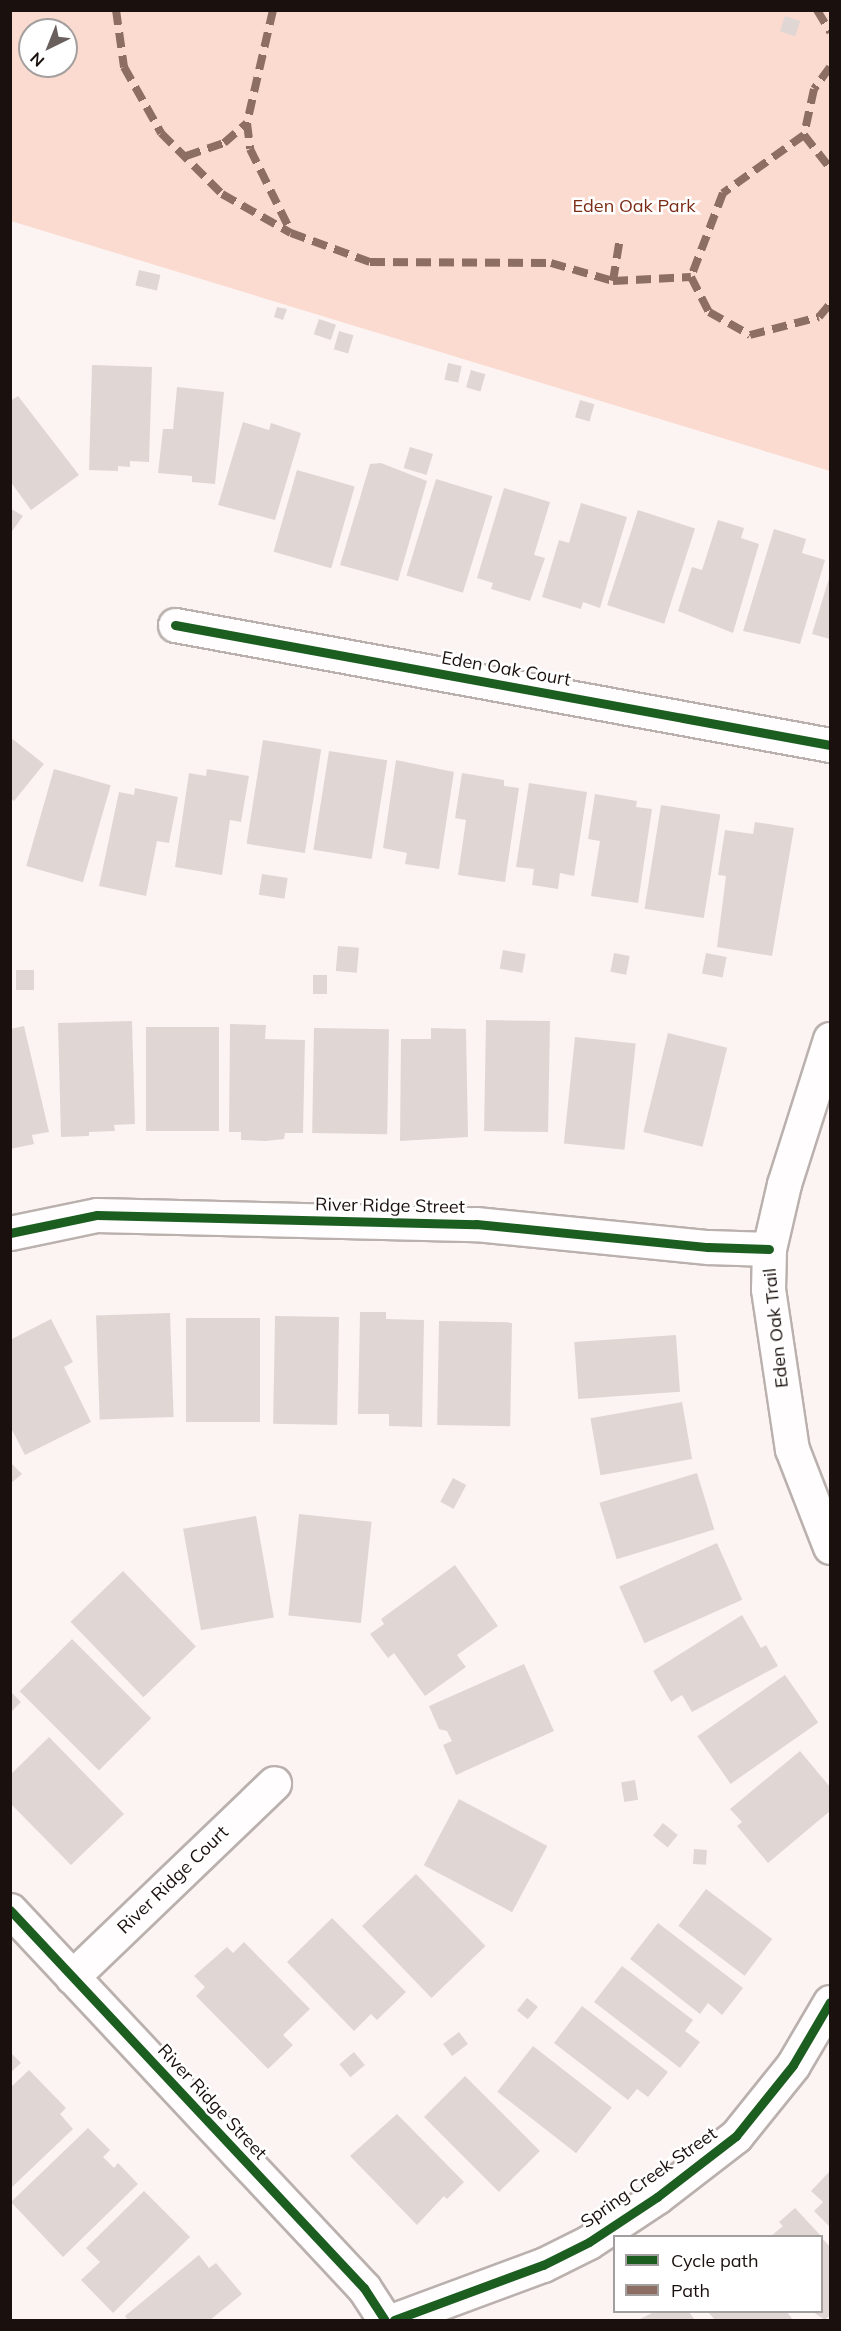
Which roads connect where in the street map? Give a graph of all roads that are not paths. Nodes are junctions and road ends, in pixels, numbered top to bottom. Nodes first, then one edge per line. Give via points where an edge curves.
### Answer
1 (175, 626) dead end
2 (831, 745) edge
3 (831, 1039) edge
4 (10, 1233) edge
5 (769, 1249) junction
6 (831, 1546) edge
7 (274, 1783) dead end
8 (10, 1910) edge
9 (72, 1977) junction
10 (831, 2002) edge
11 (385, 2320) edge
12 (394, 2320) edge

1 - 2 street, Eden Oak Court
3 - 5 street, Eden Oak Trail via 784,1184
4 - 5 street, River Ridge Street via 97,1215 476,1224 708,1247
5 - 6 street, Eden Oak Trail via 768,1289 792,1449
7 - 9 street, River Ridge Court
8 - 9 street, River Ridge Street
9 - 11 street, River Ridge Street via 364,2288
10 - 12 street, Spring Creek Street via 793,2065 736,2136 657,2198 589,2242 543,2265

